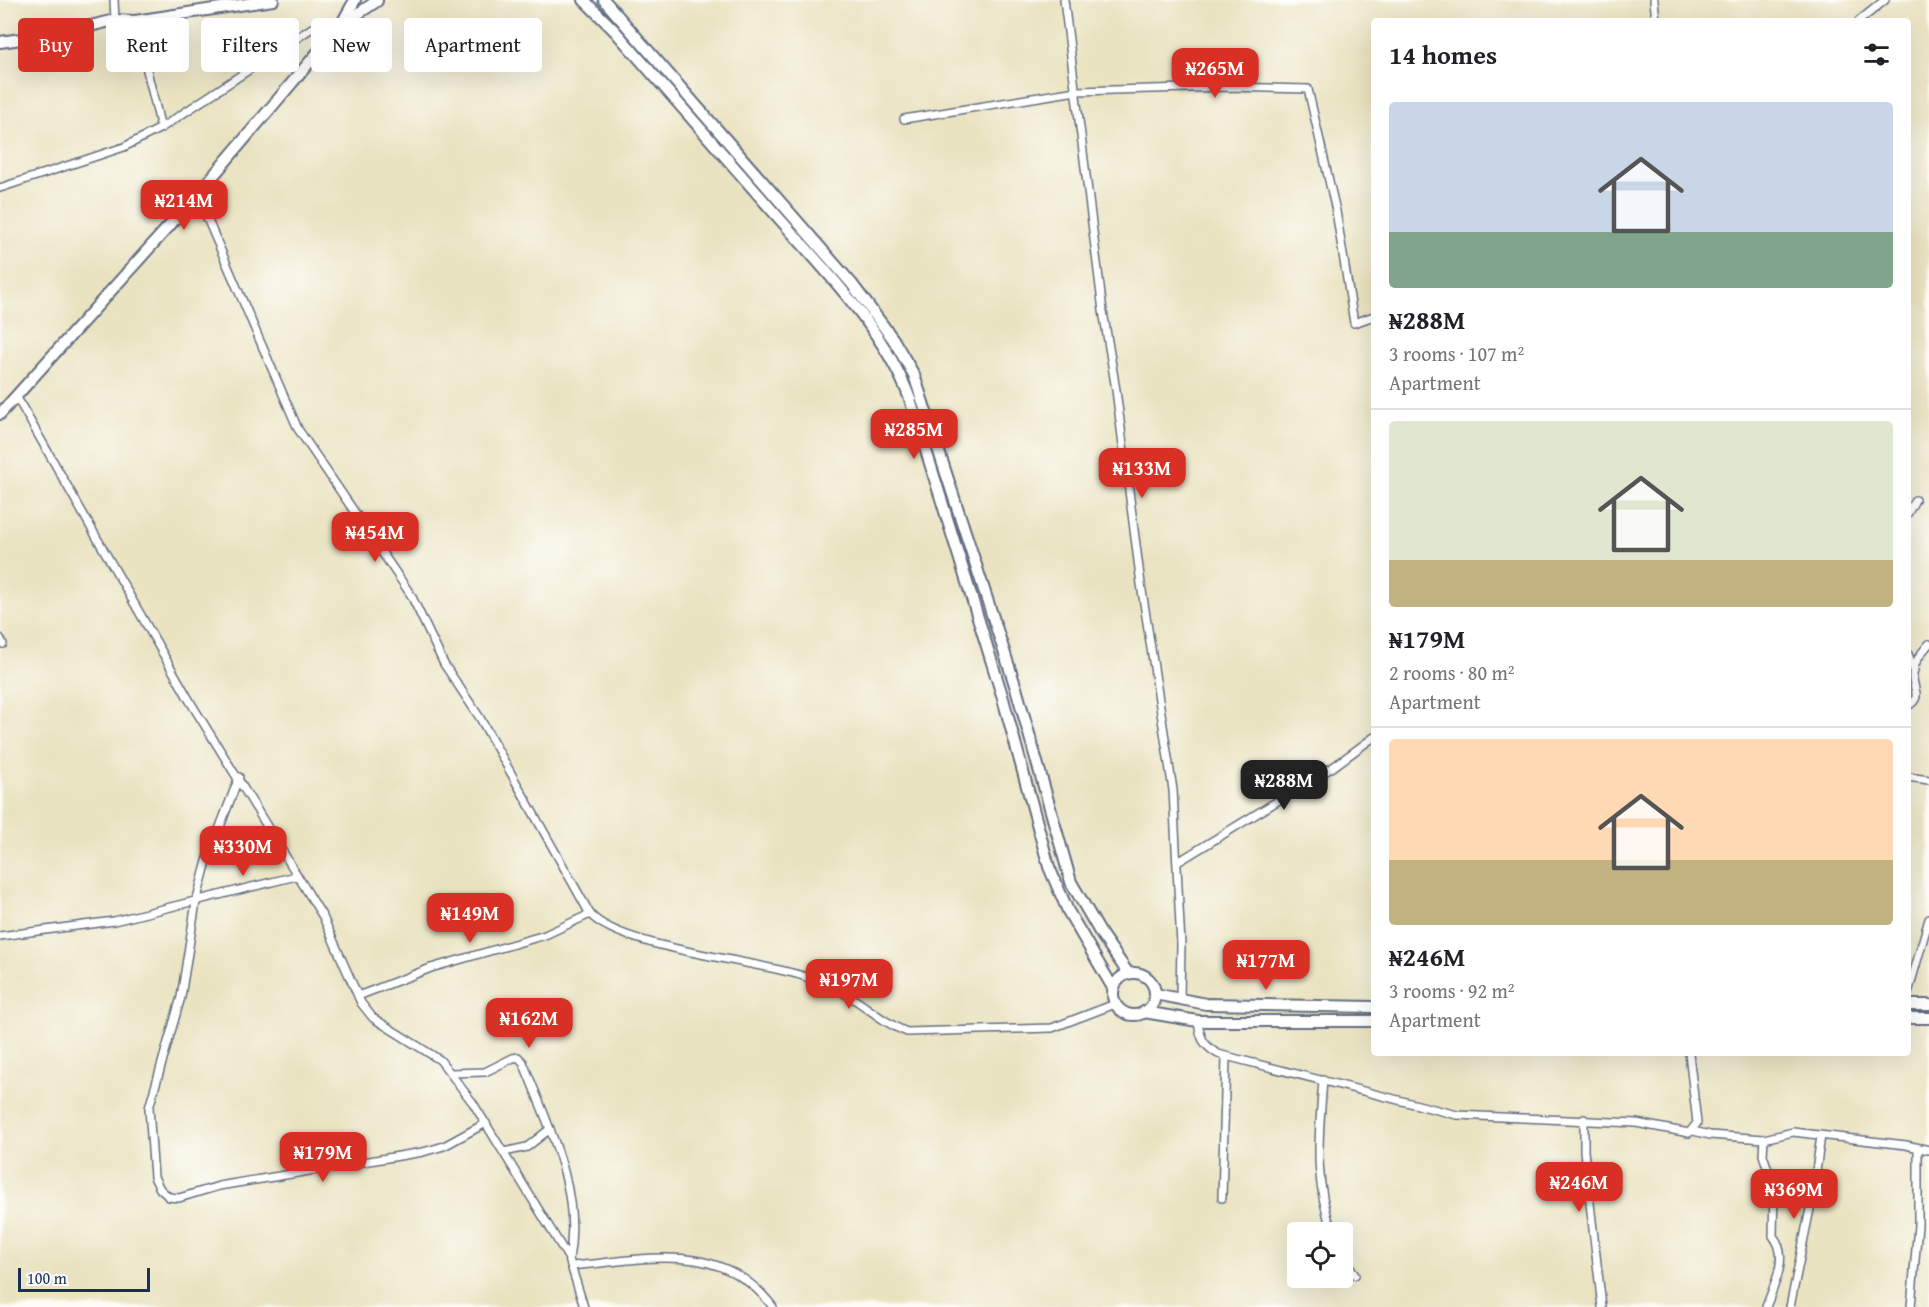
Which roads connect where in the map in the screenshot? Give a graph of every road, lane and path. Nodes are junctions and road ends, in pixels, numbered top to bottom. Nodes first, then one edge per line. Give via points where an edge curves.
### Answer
1 (114, 0) edge
2 (273, 0) edge
3 (355, 0) edge
4 (376, 0) edge
5 (584, 0) edge
6 (604, 0) edge
7 (1064, 0) edge
8 (1654, 0) edge
9 (1885, 0) edge
10 (115, 18) edge
11 (155, 18) edge
12 (345, 18) edge
13 (351, 18) edge
14 (1656, 18) edge
15 (1863, 18) edge
16 (106, 22) edge
17 (311, 29) edge
18 (0, 42) edge
19 (311, 60) edge
20 (147, 72) edge
21 (1076, 90) junction
22 (904, 118) dead end
23 (161, 128) junction
24 (0, 188) edge
25 (197, 195) junction
26 (1371, 317) edge
27 (16, 396) junction
28 (0, 414) edge
29 (1915, 500) dead end
30 (1911, 507) edge
31 (1929, 644) edge
32 (1911, 662) edge
33 (1914, 670) junction
34 (1911, 704) edge
35 (1371, 740) edge
36 (239, 777) junction
37 (1911, 777) edge
38 (1929, 780) edge
39 (1178, 862) junction
40 (296, 876) junction
41 (196, 902) junction
42 (590, 914) junction
43 (1929, 919) edge
44 (0, 936) edge
45 (1128, 973) junction
46 (1911, 982) edge
47 (1113, 988) junction
48 (1155, 994) junction
49 (358, 996) junction
50 (1180, 1000) junction
51 (1115, 1004) junction
52 (1911, 1005) edge
53 (1929, 1005) edge
54 (1371, 1007) edge
55 (1144, 1012) junction
56 (1911, 1018) edge
57 (1929, 1018) edge
58 (1198, 1021) junction
59 (1371, 1021) edge
60 (1689, 1056) edge
61 (1226, 1058) junction
62 (451, 1073) junction
63 (1323, 1080) junction
64 (1584, 1119) junction
65 (486, 1123) junction
66 (550, 1129) junction
67 (1693, 1131) junction
68 (1821, 1136) junction
69 (1764, 1139) junction
70 (1918, 1148) junction
71 (1929, 1150) edge
72 (504, 1152) junction
73 (1222, 1198) dead end
74 (1330, 1222) edge
75 (570, 1263) junction
76 (1353, 1272) edge
77 (1355, 1275) dead end
78 (584, 1307) edge
79 (773, 1307) edge
80 (1602, 1307) edge
81 (1766, 1307) edge
82 (1790, 1307) edge
83 (1911, 1307) edge

1 - 10 street
2 - 11 street
3 - 12 street
4 - 13 street
5 - 47 street via 799,240 892,361 910,399 998,684 1049,867 1068,911
6 - 45 street via 852,284 914,375 1016,688 1071,882
7 - 21 street
8 - 14 street
9 - 15 street
16 - 18 street
17 - 23 street
19 - 25 street
20 - 23 street
21 - 22 street
21 - 26 street via 1308,89 1336,211 1354,323
21 - 39 street via 1103,311 1173,790
23 - 24 street via 124,147
25 - 27 street
25 - 42 street via 298,429 411,595 444,664 485,727
27 - 28 street
27 - 36 street via 191,702
29 - 30 street
31 - 33 street
32 - 33 street
33 - 34 street via 1918,693
35 - 39 street
36 - 40 street
36 - 41 street
37 - 38 street
39 - 50 street
40 - 41 street
40 - 49 street via 323,917
41 - 44 street via 86,926
41 - 65 street via 181,997 149,1108 154,1177 169,1197 423,1152 444,1146
42 - 49 street via 545,935 431,968
42 - 51 street via 614,931 800,975 833,987 907,1032 1048,1028
43 - 46 street
45 - 47 street
45 - 48 street via 1144,976 1152,983
47 - 51 street
48 - 50 street
48 - 55 street
49 - 62 street via 373,1018 433,1054
50 - 54 street via 1206,1004
51 - 55 street via 1128,1014
52 - 53 street
55 - 58 street
56 - 57 street
58 - 59 street
58 - 61 street via 1206,1046
60 - 67 street via 1697,1124
61 - 63 street
61 - 73 street
62 - 65 street
62 - 66 street via 484,1072 518,1057
63 - 64 street via 1457,1116
63 - 74 street via 1317,1162
64 - 67 street
64 - 80 street via 1584,1151
65 - 72 street
66 - 72 street via 527,1147
66 - 75 street via 566,1178 572,1227
67 - 69 street
68 - 69 street via 1793,1132
68 - 70 street
68 - 82 street
69 - 81 street via 1763,1155 1774,1186 1773,1236 1780,1245 1782,1258
70 - 71 street
70 - 83 street via 1918,1225
72 - 75 street
75 - 78 street
75 - 79 street via 672,1256 704,1260 747,1282
76 - 77 street

